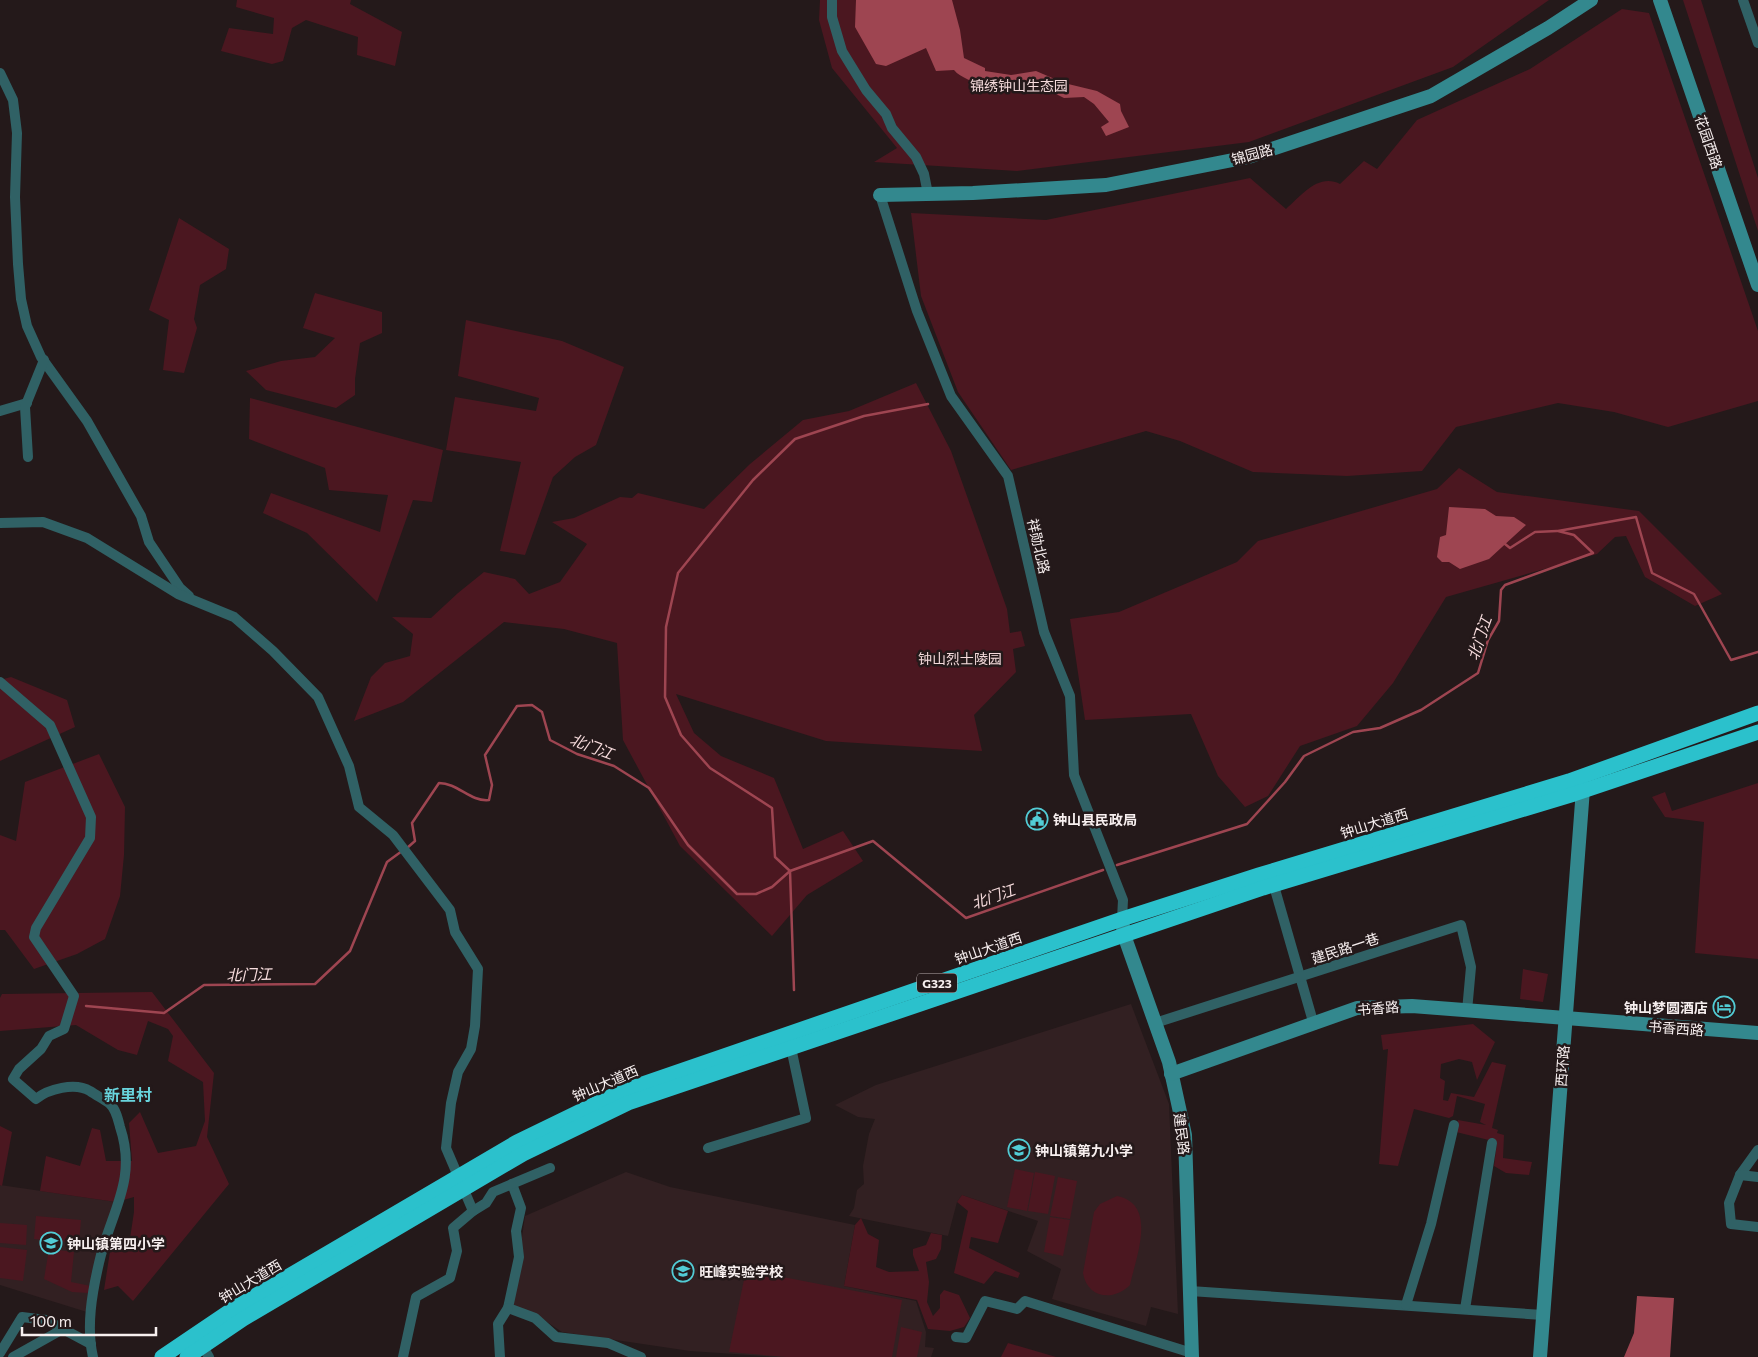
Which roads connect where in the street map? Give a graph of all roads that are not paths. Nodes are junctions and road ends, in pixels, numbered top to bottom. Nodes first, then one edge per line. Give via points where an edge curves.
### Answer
1 (832, 0) edge
2 (1591, 0) edge
3 (1660, 0) edge
4 (1744, 0) edge
5 (1758, 43) edge
6 (0, 73) edge
7 (928, 194) junction
8 (880, 195) joint
9 (1758, 285) edge
10 (44, 360) junction
11 (27, 403) junction
12 (0, 411) edge
13 (28, 456) dead end
14 (0, 523) edge
15 (193, 600) junction
16 (0, 682) edge
17 (1758, 713) edge
18 (1758, 732) edge
19 (1581, 783) junction
20 (1272, 878) junction
21 (1122, 919) junction
22 (1124, 935) junction
23 (1299, 978) junction
24 (1467, 1010) junction
25 (1565, 1019) junction
26 (1155, 1023) junction
27 (1314, 1025) junction
28 (1758, 1033) edge
29 (789, 1041) junction
30 (1171, 1074) junction
31 (1454, 1125) dead end
32 (1492, 1143) dead end
33 (708, 1148) dead end
34 (1758, 1150) edge
35 (550, 1168) dead end
36 (1740, 1175) junction
37 (1758, 1177) edge
38 (462, 1182) junction
39 (512, 1184) junction
40 (473, 1211) junction
41 (1758, 1227) edge
42 (1190, 1291) junction
43 (1406, 1305) junction
44 (508, 1308) junction
45 (1465, 1309) junction
46 (1543, 1315) junction
47 (63, 1329) junction
48 (956, 1337) dead end
49 (90, 1344) junction
50 (203, 1346) edge
51 (0, 1354) edge
52 (1192, 1355) edge
53 (14, 1357) edge
54 (93, 1357) edge
55 (162, 1357) edge
56 (187, 1357) edge
57 (403, 1357) edge
58 (500, 1357) edge
59 (641, 1357) edge
60 (1540, 1357) edge

1 - 7 street via 832,17 842,51 866,90 886,114 892,128 916,157
2 - 7 street, 锦园路 via 1431,96 1248,157 1106,185
3 - 9 street, 花园西路
4 - 5 street
6 - 10 street via 13,100 17,133 15,197 21,299 27,326
7 - 8 street, 锦园路
8 - 21 street, 祥勋北路 via 917,311 951,396 1008,476 1044,632 1070,696 1074,775 1124,900
10 - 11 street
10 - 15 street via 110,460 141,516 149,542 180,588
11 - 12 street
11 - 13 street
14 - 15 street via 43,522 87,538
15 - 38 street via 234,617 318,697 349,766 359,807 399,842 450,910 455,932 478,970 471,1049 456,1079 446,1148
16 - 49 street via 50,725 92,817 90,838 36,928 34,938 74,996 64,1029 48,1036 41,1049 13,1079 36,1099 55,1088 87,1090 110,1104 124,1137 126,1178 99,1262 89,1324
17 - 19 highway, 钟山大道西 / G323
18 - 19 highway, 钟山大道西 / G323
19 - 20 highway, 钟山大道西 / G323
19 - 25 street, 西环路
20 - 21 highway, 钟山大道西 / G323
20 - 22 highway, 钟山大道西 / G323
20 - 23 street
21 - 22 street, 建民路
21 - 29 highway, 钟山大道西 / G323
22 - 26 street, 建民路
22 - 29 highway, 钟山大道西 / G323
23 - 24 street, 建民路一巷 via 1462,925 1471,967
23 - 26 street, 建民路一巷
23 - 27 street
24 - 25 street, 书香路
24 - 27 street, 书香路 via 1412,1006 1357,1008
25 - 28 street, 书香西路
25 - 46 street, 西环路
26 - 30 street, 建民路
27 - 30 street, 书香路
29 - 33 street via 806,1118
29 - 38 highway, 钟山大道西 / G323 via 622,1090 517,1142
30 - 42 street, 建民路 via 1185,1135
31 - 43 street via 1432,1224
32 - 45 street
34 - 36 street
35 - 39 street
36 - 37 street
36 - 41 street via 1729,1203 1731,1224
38 - 40 street
38 - 50 highway, 钟山大道西 / G323 via 244,1302
39 - 40 street via 493,1192 486,1203
39 - 44 street via 521,1208 516,1231 518,1257
40 - 57 street via 453,1228 457,1251 450,1278 416,1298
42 - 43 street
42 - 52 street, 建民路
43 - 45 street
44 - 58 street via 498,1324
44 - 59 street via 535,1318 556,1337 608,1344
45 - 46 street
46 - 60 street, 西环路
47 - 49 street
47 - 51 street via 46,1320 22,1317
47 - 53 street
48 - 52 street via 966,1338 985,1301 1017,1308 1025,1300
49 - 54 street
50 - 55 highway, 钟山大道西 / G323
50 - 56 highway, 钟山大道西 / G323

